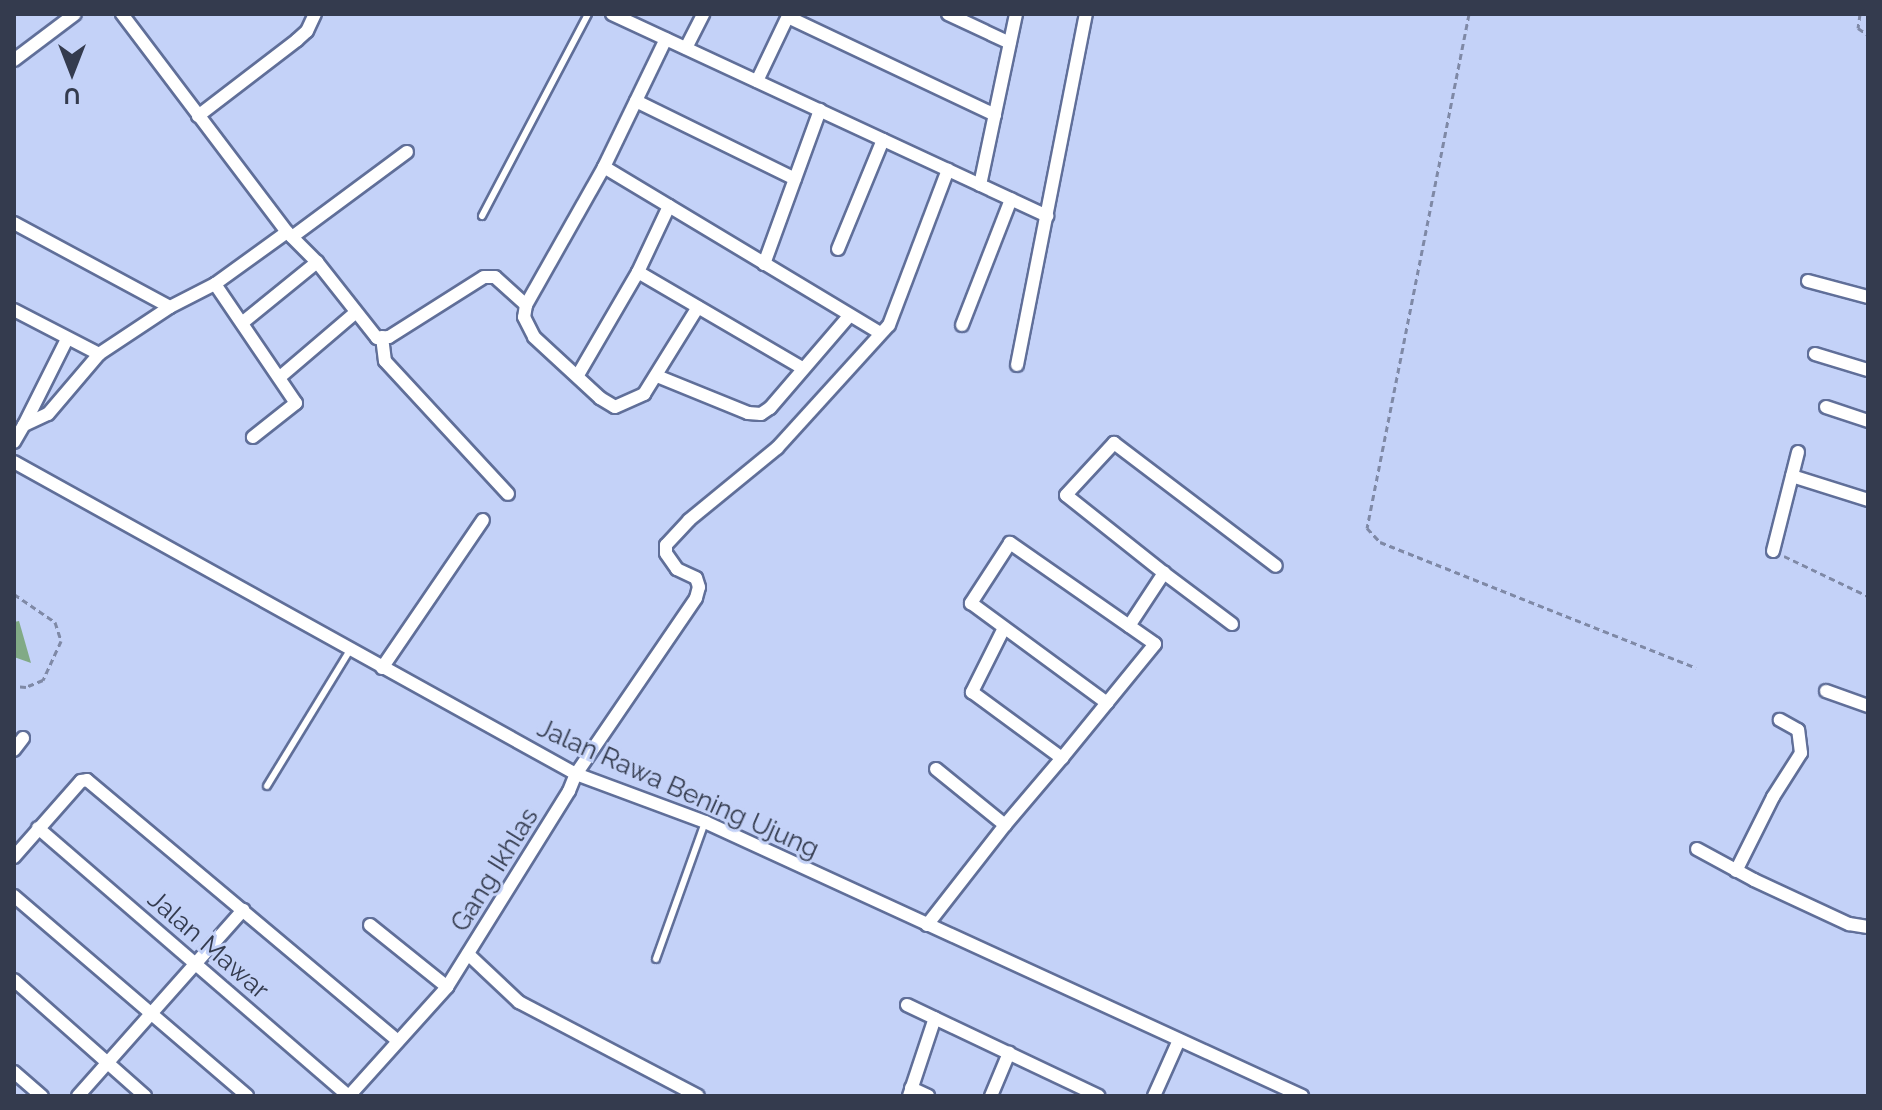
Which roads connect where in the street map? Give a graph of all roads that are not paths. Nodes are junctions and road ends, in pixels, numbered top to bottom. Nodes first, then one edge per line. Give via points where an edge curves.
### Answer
1 (75, 14) edge
2 (122, 14) edge
3 (315, 14) edge
4 (588, 14) edge
5 (612, 14) edge
6 (703, 14) edge
7 (948, 14) edge
8 (1016, 14) edge
9 (1086, 14) edge
10 (788, 16) edge
11 (666, 39) junction
12 (1010, 43) junction
13 (686, 48) junction
14 (14, 60) edge
15 (757, 81) junction
16 (636, 101) junction
17 (820, 110) junction
18 (995, 115) junction
19 (198, 116) junction
20 (883, 140) junction
21 (407, 152) dead end
22 (604, 167) junction
23 (948, 170) junction
24 (795, 179) junction
25 (980, 185) junction
26 (1011, 199) junction
27 (669, 206) junction
28 (482, 216) dead end
29 (1047, 216) junction
30 (14, 223) edge
31 (290, 235) junction
32 (838, 249) dead end
33 (317, 262) junction
34 (764, 264) junction
35 (638, 272) junction
36 (1808, 281) dead end
37 (215, 284) junction
38 (1868, 297) edge
39 (526, 305) junction
40 (170, 307) junction
41 (698, 307) junction
42 (14, 310) edge
43 (355, 313) junction
44 (849, 316) junction
45 (242, 323) junction
46 (962, 325) dead end
47 (880, 333) junction
48 (382, 337) junction
49 (67, 339) junction
50 (99, 354) junction
51 (1815, 354) dead end
52 (1017, 365) dead end
53 (802, 368) junction
54 (1868, 370) edge
55 (578, 375) junction
56 (657, 376) junction
57 (280, 377) junction
58 (1826, 407) dead end
59 (1868, 421) edge
60 (24, 425) junction
61 (253, 437) dead end
62 (14, 442) edge
63 (1798, 452) dead end
64 (14, 462) edge
65 (1792, 476) junction
66 (508, 494) dead end
67 (1868, 500) edge
68 (483, 520) dead end
69 (1773, 551) road end
70 (1276, 566) dead end
71 (1164, 573) junction
72 (1232, 624) dead end
73 (1129, 626) junction
74 (1004, 628) junction
75 (350, 650) junction
76 (382, 668) junction
77 (1826, 691) dead end
78 (1107, 703) junction
79 (1868, 706) edge
80 (1780, 720) dead end
81 (23, 738) dead end
82 (14, 750) edge
83 (1062, 758) junction
84 (936, 769) dead end
85 (576, 774) junction
86 (267, 786) dead end
87 (705, 822) junction
88 (1005, 825) junction
89 (38, 828) junction
90 (1697, 849) dead end
91 (14, 857) edge
92 (1736, 871) junction
93 (14, 896) edge
94 (243, 910) junction
95 (370, 925) dead end
96 (927, 925) junction
97 (1868, 927) edge
98 (468, 954) junction
99 (656, 959) dead end
100 (196, 963) junction
101 (14, 980) edge
102 (447, 987) junction
103 (907, 1005) dead end
104 (151, 1014) junction
105 (935, 1018) junction
106 (1179, 1040) junction
107 (398, 1041) junction
108 (1009, 1053) junction
109 (107, 1063) junction
110 (14, 1072) edge
111 (910, 1092) edge
112 (1078, 1092) edge
113 (42, 1096) edge
114 (78, 1096) edge
115 (145, 1096) edge
116 (247, 1096) edge
117 (349, 1096) edge
118 (698, 1096) edge
119 (928, 1096) edge
120 (991, 1096) edge
121 (1099, 1096) edge
122 (1154, 1096) edge
123 (1302, 1096) edge

1 - 14 street
2 - 19 street
3 - 19 street via 297,40
4 - 28 lane
5 - 11 street
6 - 13 street
7 - 12 street
8 - 12 street
9 - 29 street
10 - 15 street
10 - 18 street
11 - 13 street
11 - 16 street
12 - 18 street
13 - 15 street
15 - 17 street
16 - 22 street
16 - 24 street
17 - 20 street
17 - 24 street
18 - 25 street
19 - 31 street
20 - 23 street
20 - 32 street
21 - 31 street
22 - 27 street
22 - 39 street
23 - 25 street
23 - 47 street via 899,305
24 - 34 street
25 - 26 street
26 - 29 street
26 - 46 street
27 - 34 street
27 - 35 street
29 - 52 street
30 - 40 street
31 - 33 street
31 - 37 street
33 - 43 street
33 - 45 street
34 - 44 street
35 - 41 street
35 - 55 street
36 - 38 street
37 - 40 street
37 - 45 street
39 - 48 street via 495,277 484,277
39 - 55 street via 524,317 534,337
40 - 50 street
41 - 53 street
41 - 56 street
42 - 49 street
43 - 48 street via 377,338
43 - 57 street
44 - 47 street
44 - 53 street
45 - 57 street
47 - 85 street, Gang Ikhlas via 777,448 666,545 677,569 696,578 696,598
48 - 66 street via 385,361
49 - 50 street
49 - 60 street
50 - 60 street via 48,414
51 - 54 street
53 - 56 street via 761,414
55 - 56 street via 615,407 644,394
57 - 61 street via 296,403
58 - 59 street
60 - 62 street
63 - 65 street
64 - 75 street, Jalan Rawa Bening Ujung
65 - 67 street
65 - 69 street
68 - 76 street
70 - 71 street via 1114,443 1066,495
71 - 72 street
71 - 73 street
73 - 74 street via 1010,543 971,603
73 - 78 street via 1155,644
74 - 78 street
74 - 83 street via 972,692
75 - 76 street, Jalan Rawa Bening Ujung
75 - 86 lane
76 - 85 street, Jalan Rawa Bening Ujung
77 - 79 street
78 - 83 street
80 - 92 street via 1798,730 1801,753
81 - 82 street
83 - 88 street
84 - 88 street
85 - 87 street, Jalan Rawa Bening Ujung
85 - 98 street, Gang Ikhlas
87 - 96 street, Jalan Rawa Bening Ujung
87 - 99 lane
88 - 96 street
89 - 91 street
89 - 94 street via 87,780
89 - 100 street, Jalan Mawar
90 - 92 street
92 - 97 street via 1849,924
93 - 104 street
94 - 100 street
94 - 107 street
95 - 102 street
96 - 106 street, Jalan Rawa Bening Ujung
98 - 102 street, Gang Ikhlas
98 - 118 street via 519,1002
100 - 104 street
100 - 117 street, Jalan Mawar
101 - 109 street
102 - 107 street, Gang Ikhlas
103 - 105 street
104 - 109 street
104 - 116 street
105 - 108 street
105 - 111 street
106 - 122 street
106 - 123 street, Jalan Rawa Bening Ujung
107 - 117 street, Gang Ikhlas
108 - 112 street
108 - 120 street
109 - 114 street
109 - 115 street
110 - 113 street
111 - 119 street
112 - 121 street

